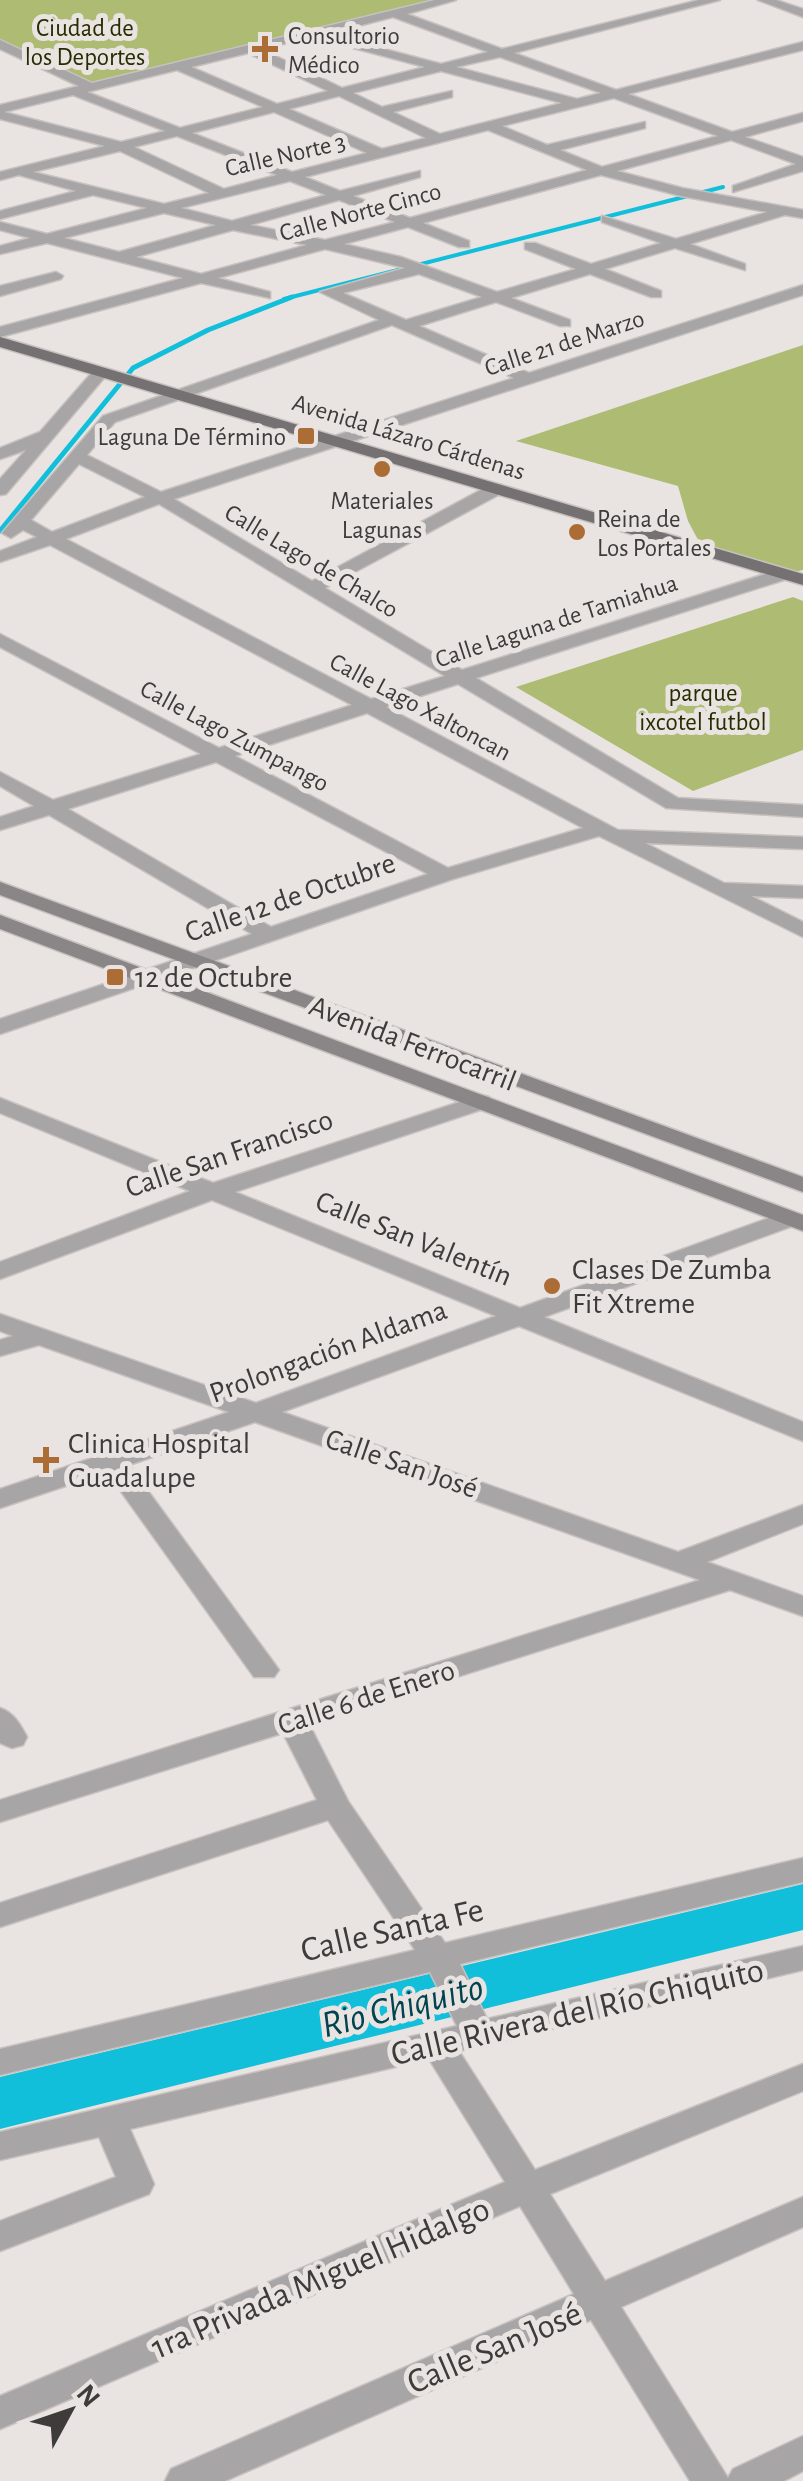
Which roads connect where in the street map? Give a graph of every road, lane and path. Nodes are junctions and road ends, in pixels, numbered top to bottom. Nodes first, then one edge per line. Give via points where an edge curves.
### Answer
1 (450, 0) edge
2 (714, 0) edge
3 (764, 0) edge
4 (392, 12) junction
5 (803, 13) edge
6 (306, 32) junction
7 (0, 44) edge
8 (803, 46) edge
9 (246, 47) junction
10 (500, 53) junction
11 (175, 65) junction
12 (442, 68) junction
13 (91, 88) junction
14 (74, 91) junction
15 (342, 92) junction
16 (447, 94) dead end
17 (617, 94) junction
18 (581, 104) junction
19 (276, 106) junction
20 (1, 109) edge
21 (385, 110) junction
22 (803, 117) edge
23 (640, 125) dead end
24 (492, 127) junction
25 (180, 130) junction
26 (732, 135) junction
27 (441, 140) junction
28 (121, 146) junction
29 (546, 149) junction
30 (382, 154) junction
31 (803, 164) edge
32 (600, 171) junction
33 (5, 172) edge
34 (415, 174) dead end
35 (299, 176) junction
36 (738, 189) dead end
37 (98, 190) junction
38 (220, 192) junction
39 (343, 194) junction
40 (161, 207) junction
41 (784, 211) junction
42 (803, 214) edge
43 (0, 216) edge
44 (607, 220) dead end
45 (411, 222) junction
46 (0, 226) edge
47 (232, 226) junction
48 (48, 238) junction
49 (464, 244) dead end
50 (674, 244) junction
51 (324, 245) junction
52 (530, 246) dead end
53 (0, 250) edge
54 (119, 257) junction
55 (409, 265) junction
56 (740, 267) dead end
57 (591, 269) junction
58 (56, 276) dead end
59 (198, 276) junction
60 (0, 290) edge
61 (803, 290) edge
62 (265, 294) dead end
63 (656, 294) dead end
64 (498, 296) junction
65 (398, 323) junction
66 (565, 323) dead end
67 (0, 332) edge
68 (0, 342) edge
69 (118, 376) junction
70 (529, 380) junction
71 (183, 394) junction
72 (48, 434) junction
73 (340, 440) junction
74 (0, 454) edge
75 (78, 457) junction
76 (6, 472) edge
77 (496, 489) junction
78 (0, 490) edge
79 (160, 498) junction
80 (19, 521) junction
81 (47, 538) junction
82 (0, 548) edge
83 (0, 557) edge
84 (793, 578) edge
85 (310, 589) junction
86 (0, 640) edge
87 (460, 677) junction
88 (367, 706) junction
89 (221, 754) junction
90 (0, 778) edge
91 (673, 804) junction
92 (50, 809) junction
93 (803, 811) edge
94 (0, 824) edge
95 (608, 833) junction
96 (675, 836) junction
97 (803, 843) edge
98 (446, 875) junction
99 (715, 887) junction
100 (0, 888) edge
101 (803, 892) edge
102 (0, 922) edge
103 (803, 930) edge
104 (269, 936) junction
105 (202, 960) junction
106 (152, 976) junction
107 (0, 1027) edge
108 (482, 1102) junction
109 (0, 1105) edge
110 (803, 1185) edge
111 (214, 1191) junction
112 (796, 1221) edge
113 (0, 1270) edge
114 (519, 1316) junction
115 (0, 1322) edge
116 (40, 1336) junction
117 (0, 1348) edge
118 (257, 1412) junction
119 (803, 1432) edge
120 (114, 1463) junction
121 (0, 1499) edge
122 (803, 1514) edge
123 (680, 1562) junction
124 (731, 1580) junction
125 (803, 1606) edge
126 (264, 1670) dead end
127 (292, 1721) junction
128 (335, 1806) junction
129 (0, 1812) edge
130 (803, 1870) edge
131 (0, 1915) edge
132 (803, 1958) edge
133 (444, 1968) junction
134 (472, 2021) junction
135 (437, 2044) junction
136 (0, 2062) edge
137 (803, 2077) edge
138 (108, 2119) junction
139 (0, 2146) edge
140 (529, 2187) junction
141 (803, 2211) edge
142 (0, 2236) edge
143 (599, 2302) junction
144 (0, 2413) edge
145 (803, 2453) edge
146 (184, 2481) edge
147 (710, 2481) edge
148 (746, 2481) edge

1 - 4 street
2 - 10 street
3 - 5 street
4 - 6 street
4 - 10 street
6 - 9 street
6 - 12 street
7 - 13 street
8 - 17 street, Calle Norte 3
9 - 11 street
9 - 15 street
10 - 12 street
10 - 17 street
11 - 13 street
11 - 19 street
12 - 15 street
12 - 18 street
13 - 14 street
14 - 20 street
14 - 25 street
15 - 19 street
15 - 21 street
16 - 21 street
17 - 18 street, Calle Norte 3
17 - 26 street
18 - 24 street, Calle Norte 3
19 - 25 street
19 - 30 street
20 - 28 street
21 - 27 street
22 - 26 street, Calle Norte Cinco
23 - 29 street
24 - 27 street, Calle Norte 3
24 - 29 street
25 - 28 street
25 - 35 street
26 - 31 street
26 - 32 street, Calle Norte Cinco
27 - 30 street, Calle Norte 3
28 - 33 street
28 - 38 street
29 - 32 street
30 - 35 street, Calle Norte 3
31 - 36 street
32 - 41 street
32 - 45 street, Calle Norte Cinco
33 - 37 street
34 - 39 street
35 - 38 street, Calle Norte 3
35 - 39 street
37 - 40 street
37 - 43 street
38 - 40 street, Calle Norte 3
39 - 45 street
39 - 47 street
40 - 47 street
40 - 48 street, Calle Norte 3
41 - 42 street
41 - 50 street
44 - 50 street
45 - 49 street
45 - 51 street, Calle Norte Cinco
46 - 48 street
47 - 51 street
47 - 54 street
48 - 53 street, Calle Norte 3
48 - 54 street
50 - 56 street
50 - 57 street
51 - 55 street
51 - 59 street, Calle Norte Cinco
52 - 57 street
54 - 59 street
55 - 64 street
55 - 65 street via 328,292
57 - 63 street
57 - 64 street
58 - 60 street
59 - 62 street
59 - 67 street, Calle Norte Cinco
61 - 70 street, Calle 21 de Marzo
64 - 65 street
64 - 66 street
65 - 70 street
65 - 71 street
68 - 69 main road, Avenida Lázaro Cárdenas
69 - 71 main road, Avenida Lázaro Cárdenas
69 - 72 street
70 - 73 street, Calle 21 de Marzo
71 - 73 main road, Avenida Lázaro Cárdenas
71 - 75 street via 109,419
72 - 74 street
72 - 76 street
73 - 77 main road, Avenida Lázaro Cárdenas
73 - 79 street, Calle 21 de Marzo
75 - 79 street, Calle Lago de Chalco
75 - 80 street
76 - 78 street
77 - 84 main road, Avenida Lázaro Cárdenas
77 - 85 street
79 - 81 street, Calle 21 de Marzo
79 - 85 street, Calle Lago de Chalco
80 - 81 street, Calle Lago Xaltoncan
80 - 82 street
81 - 83 street, Calle 21 de Marzo
81 - 88 street, Calle Lago Xaltoncan
84 - 87 street, Calle Laguna de Tamiahua
85 - 87 street, Calle Lago de Chalco
86 - 89 street, Calle Lago Zumpango
87 - 88 street, Calle Laguna de Tamiahua
87 - 91 street, Calle Lago de Chalco
88 - 89 street, Calle Laguna de Tamiahua
88 - 95 street, Calle Lago Xaltoncan
89 - 92 street, Calle Laguna de Tamiahua
89 - 98 street, Calle Lago Zumpango
90 - 92 street
91 - 93 street
91 - 96 street
92 - 94 street, Calle Laguna de Tamiahua
92 - 104 street
95 - 96 street, Calle 12 de Octubre
95 - 98 street, Calle 12 de Octubre
95 - 99 street, Calle Lago Xaltoncan
96 - 97 street, Calle 12 de Octubre
96 - 99 street
98 - 104 street, Calle 12 de Octubre
99 - 101 street
99 - 103 street, Calle Lago Xaltoncan
100 - 105 main road, Avenida Ferrocarril
102 - 106 main road, Avenida Ferrocarril
104 - 105 street, Calle 12 de Octubre
105 - 106 street, Calle 12 de Octubre
105 - 110 main road, Avenida Ferrocarril
106 - 107 street, Calle 12 de Octubre
106 - 108 main road, Avenida Ferrocarril
108 - 111 street, Calle San Francisco
108 - 112 main road, Avenida Ferrocarril
109 - 111 street, Calle San Valentín
111 - 113 street, Calle San Francisco
111 - 114 street, Calle San Valentín
112 - 114 street, Prolongación Aldama
114 - 118 street, Prolongación Aldama
114 - 119 street, Calle San Valentín
115 - 116 street, Calle San José
116 - 117 street
116 - 118 street, Calle San José
118 - 120 street, Prolongación Aldama
118 - 123 street, Calle San José
120 - 121 street, Prolongación Aldama
120 - 126 street
122 - 123 street
123 - 124 street, Calle San José
124 - 125 street, Calle San José
124 - 127 street, Calle 6 de Enero
127 - 128 street
127 - 129 street, Calle 6 de Enero
128 - 131 street
128 - 133 street
130 - 133 street, Calle Santa Fe
132 - 134 street, Calle Rivera del Río Chiquito
133 - 134 street
133 - 136 street, Calle Santa Fe
134 - 135 street, Calle Rivera del Río Chiquito
135 - 138 street, Calle Rivera del Río Chiquito
135 - 140 street
137 - 140 street, 1ra Privada Miguel Hidalgo
138 - 139 street, Calle Rivera del Río Chiquito
138 - 142 street via 138,2184
140 - 143 street
140 - 144 street, 1ra Privada Miguel Hidalgo
141 - 143 street, Calle San José
143 - 146 street, Calle San José
143 - 147 street
145 - 148 street

